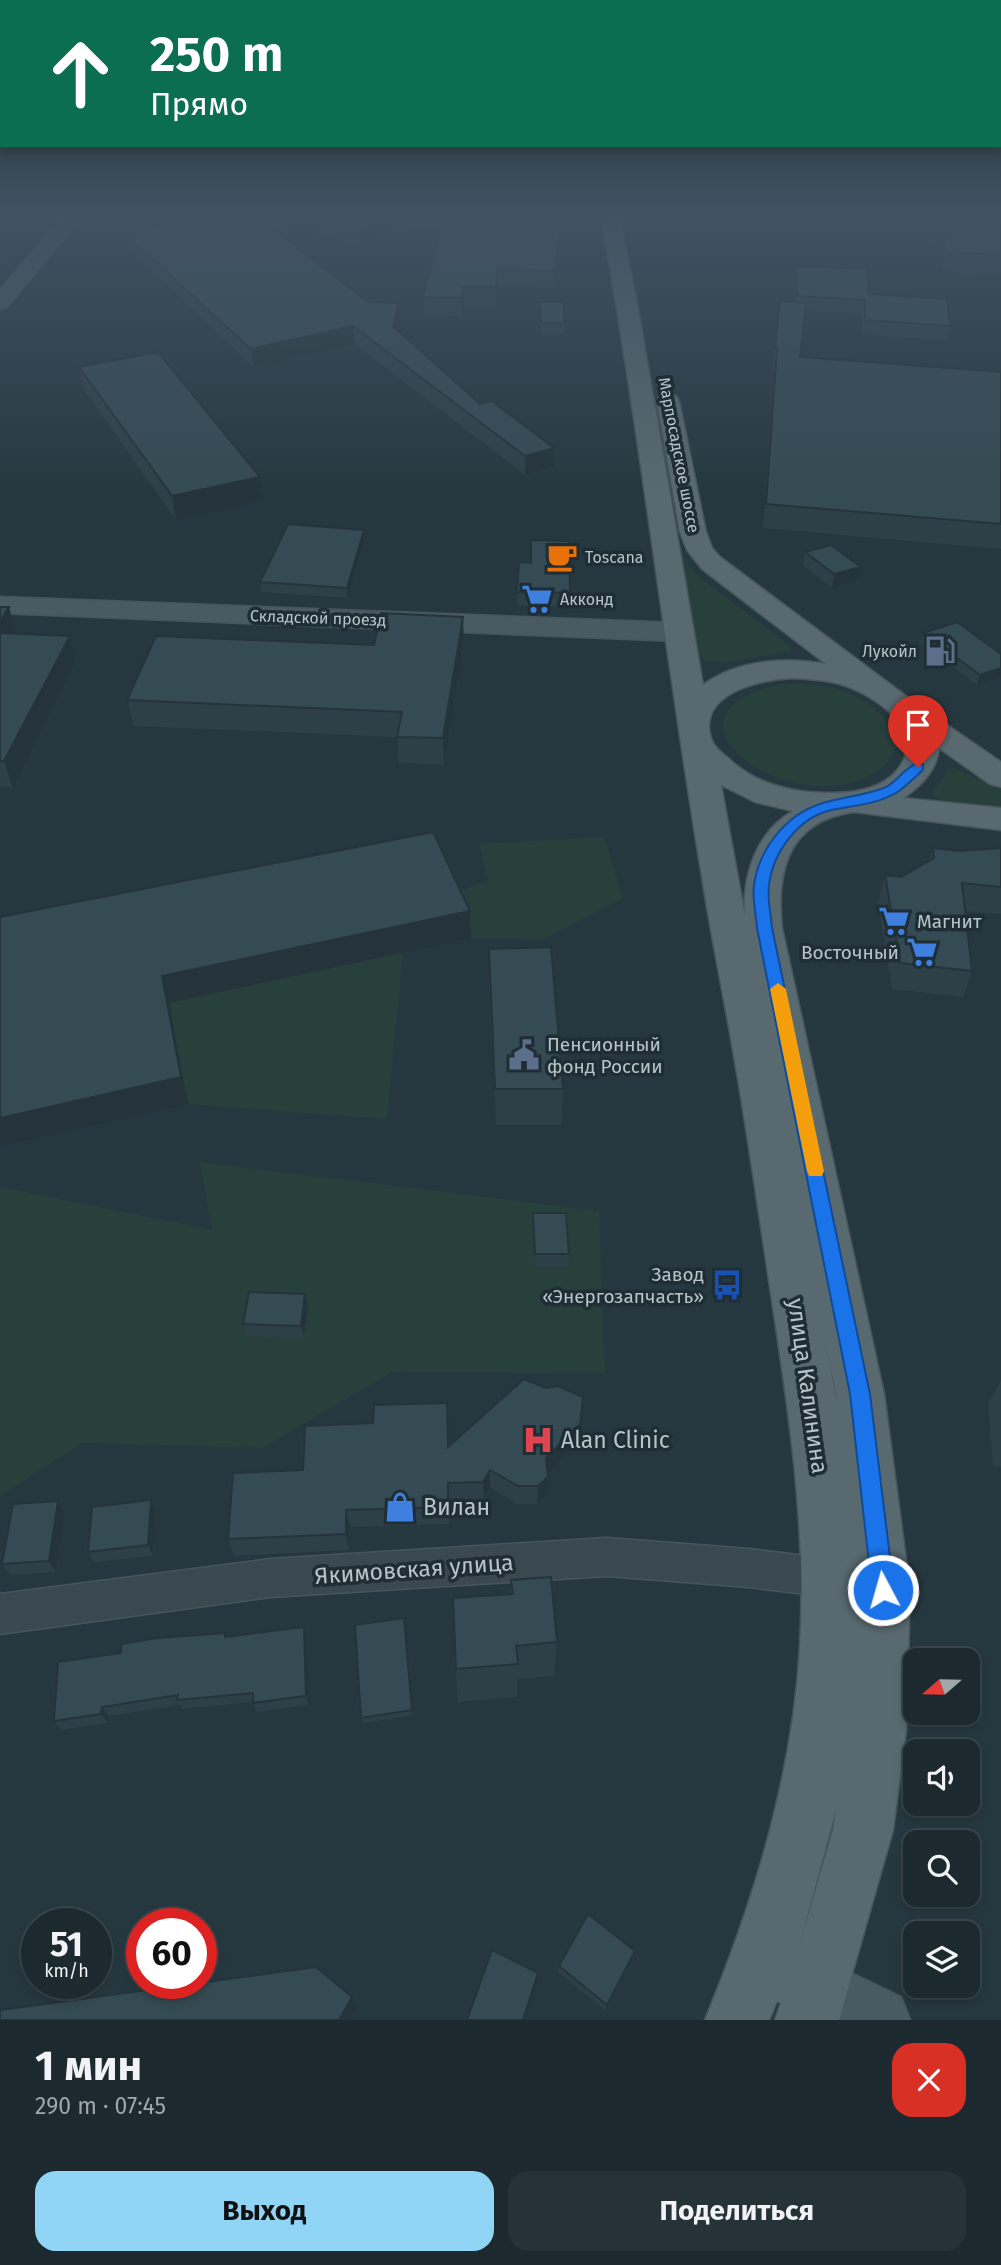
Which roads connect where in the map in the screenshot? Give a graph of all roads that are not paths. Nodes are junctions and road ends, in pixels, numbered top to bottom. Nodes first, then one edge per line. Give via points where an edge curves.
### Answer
1 (627, 304) edge
2 (665, 386) dead end
3 (0, 604) edge
4 (678, 632) junction
5 (897, 703) junction
6 (697, 734) junction
7 (1001, 777) edge
8 (843, 803) junction
9 (1001, 818) edge
10 (830, 1578) junction
11 (0, 1614) edge
12 (763, 1957) junction
13 (812, 2005) edge
14 (737, 2020) edge
15 (878, 2020) edge

1 - 4 main road, Марпосадское шоссе
2 - 5 main road, Марпосадское шоссе via 700,550 711,563
3 - 4 street, Складской проезд
4 - 6 main road, Марпосадское шоссе
5 - 6 main road via 864,683 837,675 795,669 767,671 721,685 706,698
5 - 7 main road
5 - 8 main road via 919,729 923,748 918,767 892,790
6 - 8 main road via 720,769 749,788 800,803
6 - 10 main road, улица Калинина via 817,1430
8 - 9 main road
8 - 13 main road via 802,818 783,835 765,869 761,888 764,928 860,1394 883,1590 877,1731 863,1830
10 - 11 street, Якимовская улица via 607,1557 271,1578
10 - 12 main road, улица Калинина via 821,1725 806,1810
12 - 13 main road
12 - 14 main road, улица Калинина
13 - 15 street

